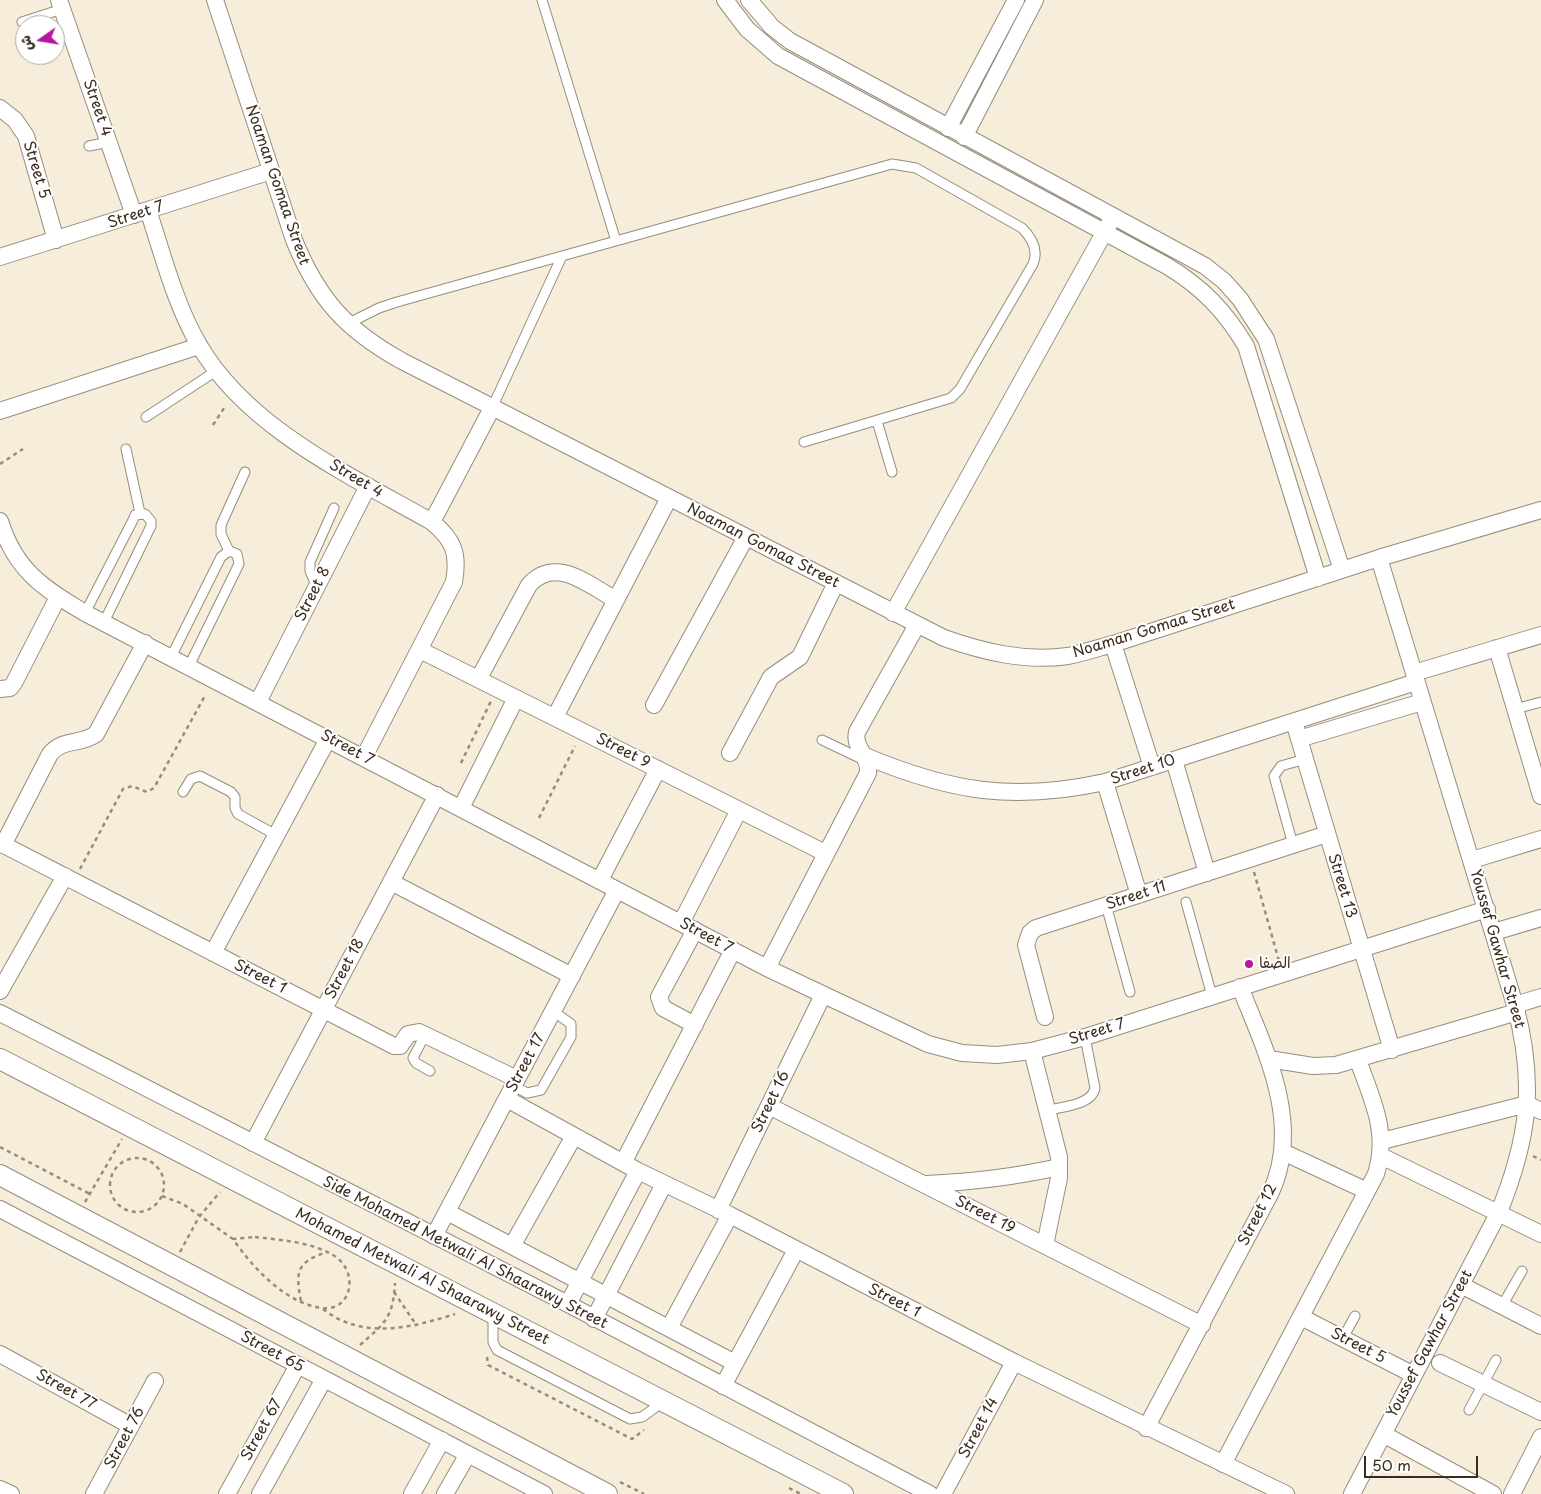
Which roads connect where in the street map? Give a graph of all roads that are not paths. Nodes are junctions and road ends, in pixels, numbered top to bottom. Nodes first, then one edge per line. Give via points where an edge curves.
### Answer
1 (215, 0) edge
2 (542, 0) edge
3 (725, 0) edge
4 (749, 0) edge
5 (1016, 0) edge
6 (1035, 0) edge
7 (61, 4) edge
8 (37, 15) edge
9 (0, 108) edge
10 (930, 118) junction
11 (948, 128) junction
12 (922, 134) junction
13 (964, 137) junction
14 (109, 142) junction
15 (89, 146) dead end
16 (271, 171) junction
17 (141, 213) junction
18 (1112, 217) junction
19 (1104, 232) junction
20 (56, 240) junction
21 (616, 241) junction
22 (562, 256) junction
23 (0, 257) edge
24 (347, 324) junction
25 (199, 346) junction
26 (216, 371) junction
27 (492, 408) junction
28 (0, 412) edge
29 (146, 417) dead end
30 (877, 421) junction
31 (804, 442) dead end
32 (126, 448) dead end
33 (245, 472) dead end
34 (892, 472) dead end
35 (368, 486) junction
36 (669, 498) junction
37 (334, 508) dead end
38 (1541, 510) edge
39 (140, 513) junction
40 (0, 521) edge
41 (432, 522) junction
42 (746, 537) junction
43 (228, 551) junction
44 (1379, 558) junction
45 (1342, 570) junction
46 (1318, 578) junction
47 (836, 583) junction
48 (317, 587) junction
49 (58, 596) junction
50 (616, 600) junction
51 (85, 613) junction
52 (893, 613) junction
53 (104, 622) junction
54 (917, 625) junction
55 (1541, 635) edge
56 (145, 644) junction
57 (1113, 644) junction
58 (1497, 648) junction
59 (420, 650) junction
60 (171, 657) junction
61 (189, 666) junction
62 (479, 678) junction
63 (1415, 678) junction
64 (0, 689) edge
65 (516, 698) junction
66 (258, 702) junction
67 (1422, 702) junction
68 (1541, 702) edge
69 (654, 705) dead end
70 (1515, 709) junction
71 (555, 718) junction
72 (1294, 722) junction
73 (328, 738) junction
74 (1299, 739) junction
75 (822, 740) dead end
76 (730, 753) dead end
77 (364, 757) junction
78 (867, 758) junction
79 (1305, 759) junction
80 (1174, 760) junction
81 (1152, 767) junction
82 (658, 769) junction
83 (1105, 782) junction
84 (183, 792) dead end
85 (437, 795) junction
86 (1541, 796) edge
87 (461, 808) junction
88 (740, 810) junction
89 (1327, 834) junction
90 (276, 835) junction
91 (1541, 840) edge
92 (2, 844) edge
93 (1293, 845) junction
94 (825, 853) junction
95 (1472, 860) junction
96 (1207, 872) junction
97 (69, 879) junction
98 (600, 880) junction
99 (391, 882) junction
100 (617, 890) junction
101 (1139, 895) junction
102 (1186, 902) dead end
103 (1106, 905) junction
104 (1487, 909) junction
105 (1541, 918) edge
106 (688, 926) junction
107 (1494, 932) junction
108 (1362, 949) junction
109 (733, 950) junction
110 (213, 953) junction
111 (767, 968) junction
112 (572, 976) junction
113 (1240, 987) junction
114 (0, 992) edge
115 (1130, 992) dead end
116 (823, 995) junction
117 (1212, 996) junction
118 (1541, 997) edge
119 (1516, 1008) junction
120 (323, 1010) junction
121 (553, 1011) junction
122 (0, 1013) edge
123 (1045, 1017) dead end
124 (694, 1025) junction
125 (425, 1035) junction
126 (1085, 1037) junction
127 (1392, 1050) junction
128 (1032, 1051) junction
129 (0, 1059) edge
130 (1269, 1059) junction
131 (1358, 1060) junction
132 (430, 1071) dead end
133 (512, 1088) junction
134 (769, 1106) junction
135 (1534, 1108) edge
136 (1048, 1110) junction
137 (574, 1136) junction
138 (253, 1143) junction
139 (1382, 1149) junction
140 (1283, 1152) junction
141 (623, 1163) junction
142 (1060, 1167) junction
143 (638, 1171) junction
144 (0, 1175) edge
145 (664, 1184) junction
146 (923, 1184) junction
147 (1367, 1191) junction
148 (0, 1209) edge
149 (447, 1212) junction
150 (724, 1212) junction
151 (1499, 1212) junction
152 (1541, 1234) edge
153 (434, 1236) junction
154 (1045, 1245) junction
155 (512, 1246) junction
156 (796, 1250) junction
157 (1522, 1271) dead end
158 (580, 1281) junction
159 (1461, 1285) junction
160 (606, 1295) junction
161 (568, 1304) junction
162 (1502, 1306) junction
163 (493, 1313) junction
164 (1355, 1316) dead end
165 (1301, 1317) junction
166 (594, 1319) junction
167 (1202, 1324) junction
168 (1541, 1326) edge
169 (669, 1328) junction
170 (1343, 1338) junction
171 (0, 1354) edge
172 (1496, 1360) dead end
173 (1014, 1362) junction
174 (735, 1363) junction
175 (1440, 1363) dead end
176 (298, 1365) junction
177 (1414, 1374) junction
178 (324, 1379) junction
179 (155, 1381) dead end
180 (1483, 1384) junction
181 (723, 1386) junction
182 (664, 1402) junction
183 (1469, 1410) dead end
184 (1541, 1412) edge
185 (131, 1426) junction
186 (1146, 1428) junction
187 (1383, 1434) junction
188 (1541, 1437) edge
189 (442, 1440) junction
190 (468, 1454) junction
191 (1536, 1457) edge
192 (1223, 1464) junction
193 (0, 1489) edge
194 (10, 1494) edge
195 (94, 1494) edge
196 (227, 1494) edge
197 (260, 1494) edge
198 (412, 1494) edge
199 (445, 1494) edge
200 (544, 1494) edge
201 (607, 1494) edge
202 (843, 1494) edge
203 (930, 1494) edge
204 (943, 1494) edge
205 (1286, 1494) edge
206 (1352, 1494) edge
207 (1493, 1494) edge
208 (1512, 1494) edge

1 - 16 street, Noaman Gomaa Street
2 - 21 lane
3 - 12 street via 747,29 778,56
4 - 10 street via 790,42
5 - 11 street
6 - 13 street
7 - 8 lane
7 - 14 street, Street 4
9 - 20 street, Street 5 via 15,120 26,136
10 - 11 street
10 - 12 street
11 - 13 street
12 - 19 street
13 - 18 street
14 - 15 lane
14 - 17 street, Street 4
16 - 17 street, Street 7
16 - 24 street, Noaman Gomaa Street via 307,271 324,300
17 - 20 street, Street 7
17 - 25 street, Street 4
18 - 19 street
18 - 45 street via 1205,266 1229,287 1254,318 1275,364
19 - 46 street via 1191,281 1213,300 1246,346
19 - 52 street
20 - 23 street, Street 7
21 - 22 lane
21 - 30 lane via 892,164 916,168 1022,228 1030,236 1036,258 960,389 938,404
22 - 24 lane via 397,302
22 - 27 lane
24 - 27 street, Noaman Gomaa Street via 373,345
25 - 26 street, Street 4
25 - 28 street
26 - 29 lane
26 - 35 street, Street 4 via 257,415
27 - 36 street, Noaman Gomaa Street
27 - 41 street
30 - 31 lane
30 - 34 lane
32 - 39 lane
33 - 43 lane via 220,525
35 - 41 street, Street 4
35 - 48 street, Street 8
36 - 42 street, Noaman Gomaa Street
36 - 50 street
37 - 48 lane via 310,562
38 - 44 street, Noaman Gomaa Street
39 - 51 lane via 132,520
39 - 53 lane via 149,516 150,526
40 - 49 street, Street 7 via 14,555 26,572
41 - 59 street, Street 4 via 445,533 454,548 457,565 454,582
42 - 47 street, Noaman Gomaa Street
42 - 69 street
43 - 60 lane via 221,558
43 - 61 lane via 237,554 239,564
44 - 45 street, Noaman Gomaa Street
44 - 63 street, Youssef Gawhar Street
45 - 46 street, Noaman Gomaa Street
46 - 57 street, Noaman Gomaa Street
47 - 52 street, Noaman Gomaa Street
47 - 76 street via 800,657 771,677
48 - 66 street, Street 8
49 - 51 street, Street 7
49 - 64 street via 14,683 10,688
50 - 62 street via 556,570 536,577
50 - 71 street
51 - 53 street, Street 7
52 - 54 street, Noaman Gomaa Street
53 - 56 street, Street 7
54 - 57 street, Noaman Gomaa Street via 984,652 1026,658 1068,656
54 - 78 street via 857,732 857,745
55 - 58 street, Street 10
56 - 60 street, Street 7
56 - 92 street via 96,734 82,741 60,744 50,754
57 - 81 street
58 - 63 street, Street 10
58 - 70 street
59 - 62 street, Street 9
59 - 77 street, Street 4
60 - 61 street, Street 7
61 - 66 street, Street 7
62 - 65 street, Street 9
63 - 67 street, Youssef Gawhar Street
63 - 72 street, Street 10
65 - 71 street, Street 9
65 - 87 street
66 - 73 street, Street 7
67 - 74 street
67 - 95 street, Youssef Gawhar Street
68 - 70 lane
70 - 86 street
71 - 82 street, Street 9
72 - 74 street, Street 13
72 - 80 street, Street 10
73 - 77 street, Street 7
73 - 90 street
74 - 79 street, Street 13
75 - 78 lane
77 - 85 street, Street 7
78 - 83 street, Street 10 via 923,778 974,790 1054,792
78 - 94 street via 868,773
79 - 89 street, Street 13
79 - 93 lane via 1281,766 1274,776
80 - 81 street, Street 10
80 - 96 street
81 - 83 street, Street 10
82 - 88 street, Street 9
82 - 98 street
83 - 101 street
84 - 90 lane via 191,779 200,776 231,792 238,814
85 - 87 street, Street 7
85 - 99 street, Street 18
87 - 98 street, Street 7
88 - 94 street, Street 9
88 - 106 street
89 - 93 street, Street 11
89 - 108 street, Street 13
90 - 110 street
91 - 95 street
92 - 97 street, Street 1
93 - 96 street, Street 11
94 - 111 street
95 - 104 street, Youssef Gawhar Street
96 - 101 street, Street 11
97 - 110 street, Street 1
97 - 114 street
98 - 100 street, Street 7
99 - 112 street
99 - 120 street, Street 18
100 - 106 street, Street 7
100 - 112 street, Street 17
101 - 103 street, Street 11
102 - 117 lane
103 - 115 lane
103 - 123 street, Street 11 via 1030,932 1026,945
104 - 107 street, Youssef Gawhar Street
104 - 108 street, Street 7
105 - 107 street
106 - 109 street, Street 7
106 - 124 street via 659,997 663,1008
107 - 119 street, Youssef Gawhar Street
108 - 113 street, Street 7
108 - 127 street, Street 13
109 - 111 street, Street 7
109 - 124 street
110 - 120 street, Street 1
111 - 116 street, Street 7
112 - 121 street, Street 17
113 - 117 street, Street 7
113 - 130 street, Street 12
116 - 128 street, Street 7 via 928,1044 962,1053 997,1055
116 - 134 street, Street 16
117 - 126 street, Street 7
118 - 119 street
119 - 127 street
119 - 135 street, Youssef Gawhar Street
120 - 125 street, Street 1 via 394,1046 400,1046 412,1032
120 - 138 street, Street 18
121 - 133 street, Street 17
121 - 133 lane via 571,1024 571,1037 541,1090 527,1093
122 - 138 street, Side Mohamed Metwali Al Shaarawy Street
124 - 141 street
125 - 132 lane via 413,1058
125 - 133 street, Street 1
126 - 128 street, Street 7
126 - 136 lane via 1095,1088 1093,1095 1087,1100
127 - 131 street
128 - 136 street
129 - 163 street, Mohamed Metwali Al Shaarawy Street via 123,1136
130 - 131 street via 1313,1066
130 - 140 street, Street 12 via 1284,1123
131 - 139 street via 1380,1126
133 - 137 street, Street 1
133 - 149 street, Street 17
134 - 146 street, Street 19
134 - 150 street, Street 16
135 - 139 street
135 - 151 street, Youssef Gawhar Street
136 - 142 street
137 - 141 street, Street 1
137 - 155 street
138 - 153 street, Side Mohamed Metwali Al Shaarawy Street
139 - 147 street
139 - 151 street
140 - 147 street
140 - 167 street, Street 12 via 1276,1181
141 - 143 street, Street 1
142 - 146 street via 1005,1178
142 - 154 street
143 - 145 street, Street 1
143 - 158 street
144 - 201 street
145 - 150 street, Street 1
145 - 160 street
146 - 154 street, Street 19
147 - 165 street
148 - 176 street, Street 65
149 - 153 street, Street 17
149 - 155 street
150 - 156 street, Street 1
150 - 169 street, Street 16
151 - 152 street
151 - 159 street, Youssef Gawhar Street
153 - 161 street, Side Mohamed Metwali Al Shaarawy Street
154 - 167 street, Street 19
155 - 158 street
156 - 173 street, Street 1
156 - 174 street
157 - 162 lane
158 - 160 street
158 - 161 street
159 - 162 street
159 - 177 street, Youssef Gawhar Street
160 - 166 street
160 - 169 street
161 - 166 street, Side Mohamed Metwali Al Shaarawy Street
162 - 168 street
163 - 182 street, Mohamed Metwali Al Shaarawy Street
163 - 182 lane via 493,1342 497,1350 630,1420 642,1417
164 - 170 lane
165 - 170 street, Street 5
165 - 192 street
166 - 181 street, Side Mohamed Metwali Al Shaarawy Street
167 - 186 street, Street 12
169 - 174 street
170 - 177 street, Street 5
171 - 185 street, Street 77
172 - 180 lane
173 - 186 street, Street 1
173 - 204 street, Street 14
174 - 181 street
175 - 180 street
176 - 178 street, Street 65
176 - 196 street, Street 67
177 - 187 street, Youssef Gawhar Street
178 - 189 street, Street 65
178 - 197 street, Street 67
179 - 185 street, Street 76
180 - 183 lane
180 - 184 street
181 - 203 street, Side Mohamed Metwali Al Shaarawy Street
182 - 202 street, Mohamed Metwali Al Shaarawy Street
185 - 195 street, Street 76
186 - 192 street, Street 1
187 - 206 street, Youssef Gawhar Street
187 - 207 street
188 - 191 street
189 - 190 street, Street 65
189 - 198 street
190 - 199 street
190 - 200 street, Street 65
191 - 208 street
192 - 205 street, Street 1
193 - 194 street

